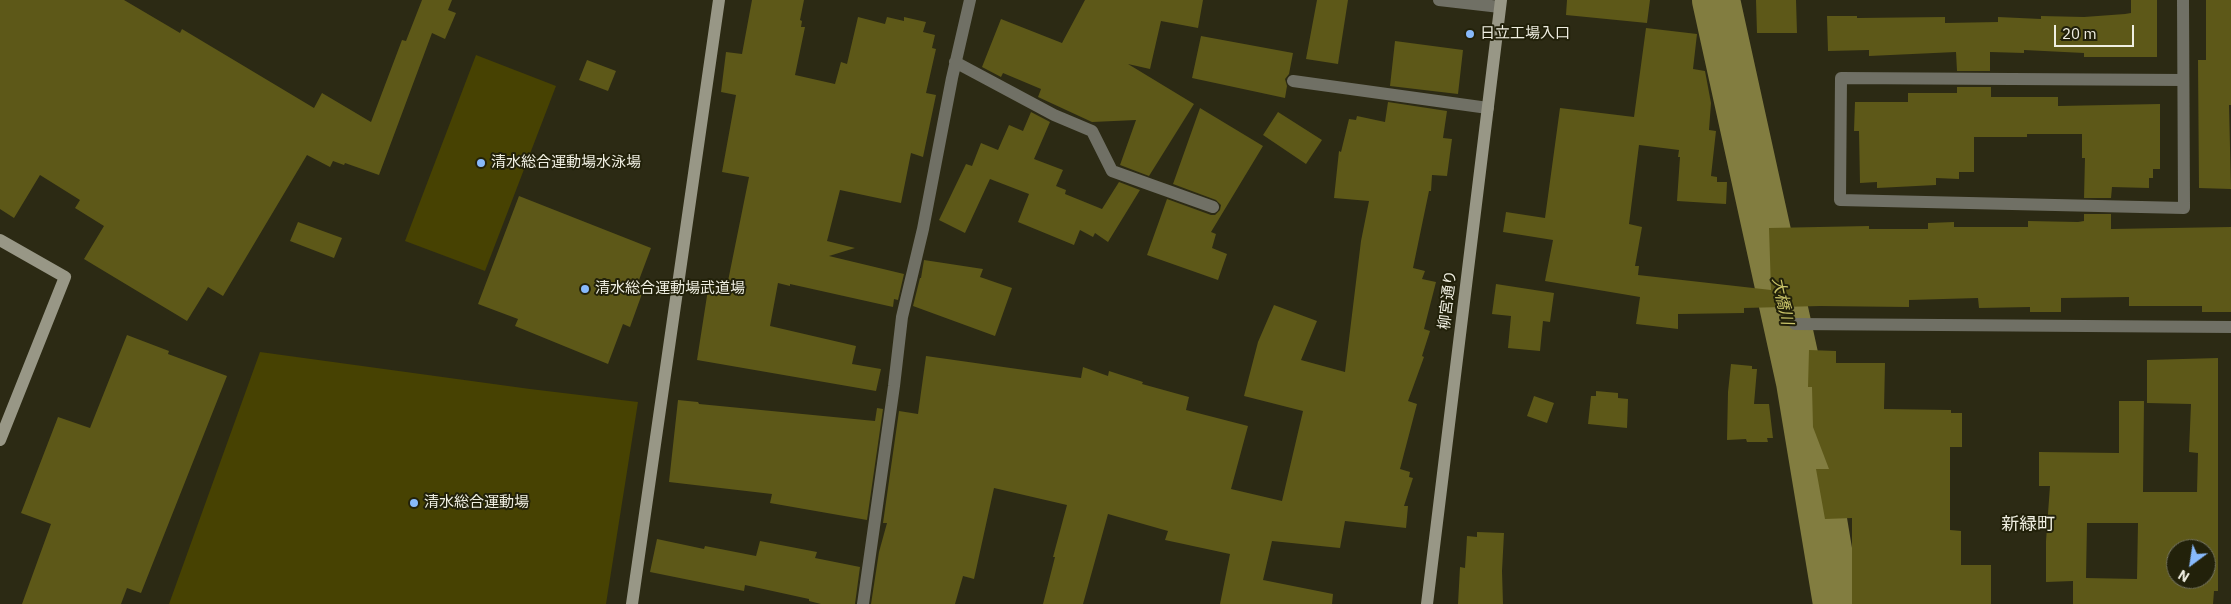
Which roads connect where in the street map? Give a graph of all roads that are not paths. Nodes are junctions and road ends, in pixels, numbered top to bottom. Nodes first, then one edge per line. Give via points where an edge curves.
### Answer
1 (719, 0) edge
2 (970, 0) edge
3 (1438, 0) edge
4 (2183, 0) edge
5 (1501, 4) edge
6 (955, 62) junction
7 (2183, 80) junction
8 (1293, 82) dead end
9 (1488, 108) junction
10 (1213, 207) dead end
11 (0, 240) edge
12 (1795, 324) dead end
13 (2231, 327) edge
14 (0, 440) edge
15 (632, 604) edge
16 (862, 604) edge
17 (1427, 604) edge

1 - 15 street
2 - 6 street
3 - 5 street
4 - 7 street
5 - 9 street, 柳宮通り
6 - 10 street via 1054,115 1092,131 1112,171
6 - 16 street via 902,317
7 - 7 street via 2184,208 1840,200 1841,78
8 - 9 street
9 - 17 street, 柳宮通り
11 - 14 street via 65,278
12 - 13 street

